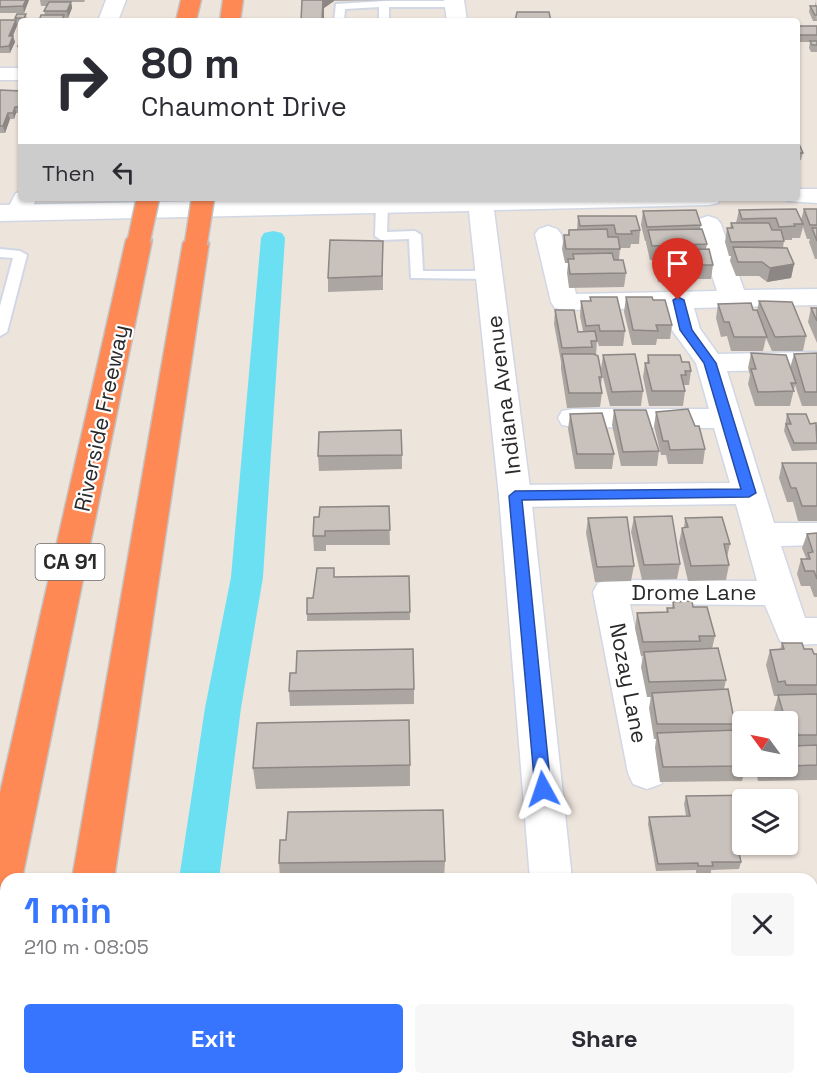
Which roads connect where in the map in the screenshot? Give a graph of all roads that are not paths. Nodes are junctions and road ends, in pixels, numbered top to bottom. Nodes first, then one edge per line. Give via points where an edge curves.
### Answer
1 (116, 0) edge
2 (191, 0) edge
3 (233, 0) edge
4 (384, 4) junction
5 (455, 8) edge
6 (109, 18) edge
7 (187, 18) edge
8 (230, 18) edge
9 (339, 18) edge
10 (384, 18) edge
11 (0, 74) edge
12 (18, 74) edge
13 (800, 196) edge
14 (817, 196) edge
15 (147, 201) edge
16 (203, 201) edge
17 (481, 201) edge
18 (339, 202) edge
19 (382, 205) junction
20 (14, 208) edge
21 (708, 224) dead end
22 (548, 234) dead end
23 (0, 253) edge
24 (489, 275) junction
25 (817, 297) edge
26 (733, 299) junction
27 (678, 300) junction
28 (0, 332) edge
29 (817, 362) edge
30 (710, 363) junction
31 (573, 418) edge
32 (726, 419) junction
33 (749, 493) junction
34 (515, 496) junction
35 (817, 534) edge
36 (762, 535) junction
37 (610, 592) joint
38 (778, 593) junction
39 (805, 632) edge
40 (647, 773) dead end
41 (2, 873) edge
42 (94, 873) edge
43 (550, 873) edge

1 - 6 street
2 - 7 highway
3 - 8 highway
4 - 5 lane
4 - 9 lane via 340,6
4 - 10 lane
11 - 12 street
13 - 14 street
15 - 41 highway, Riverside Freeway / CA 91, bridge
16 - 42 highway, bridge
17 - 19 street
17 - 24 street, Indiana Avenue
18 - 19 street
18 - 20 street
19 - 24 lane via 381,236 415,235 416,275
21 - 26 street
22 - 27 street via 565,302
23 - 28 lane via 20,255
24 - 34 street, Indiana Avenue
25 - 26 street
26 - 27 street
27 - 30 street via 686,330
29 - 30 street
30 - 32 street
31 - 32 street
32 - 33 street
33 - 34 street
33 - 36 street
34 - 43 street, Indiana Avenue
35 - 36 street
36 - 38 street
37 - 38 street, Drome Lane
37 - 40 street, Nozay Lane
38 - 39 street

